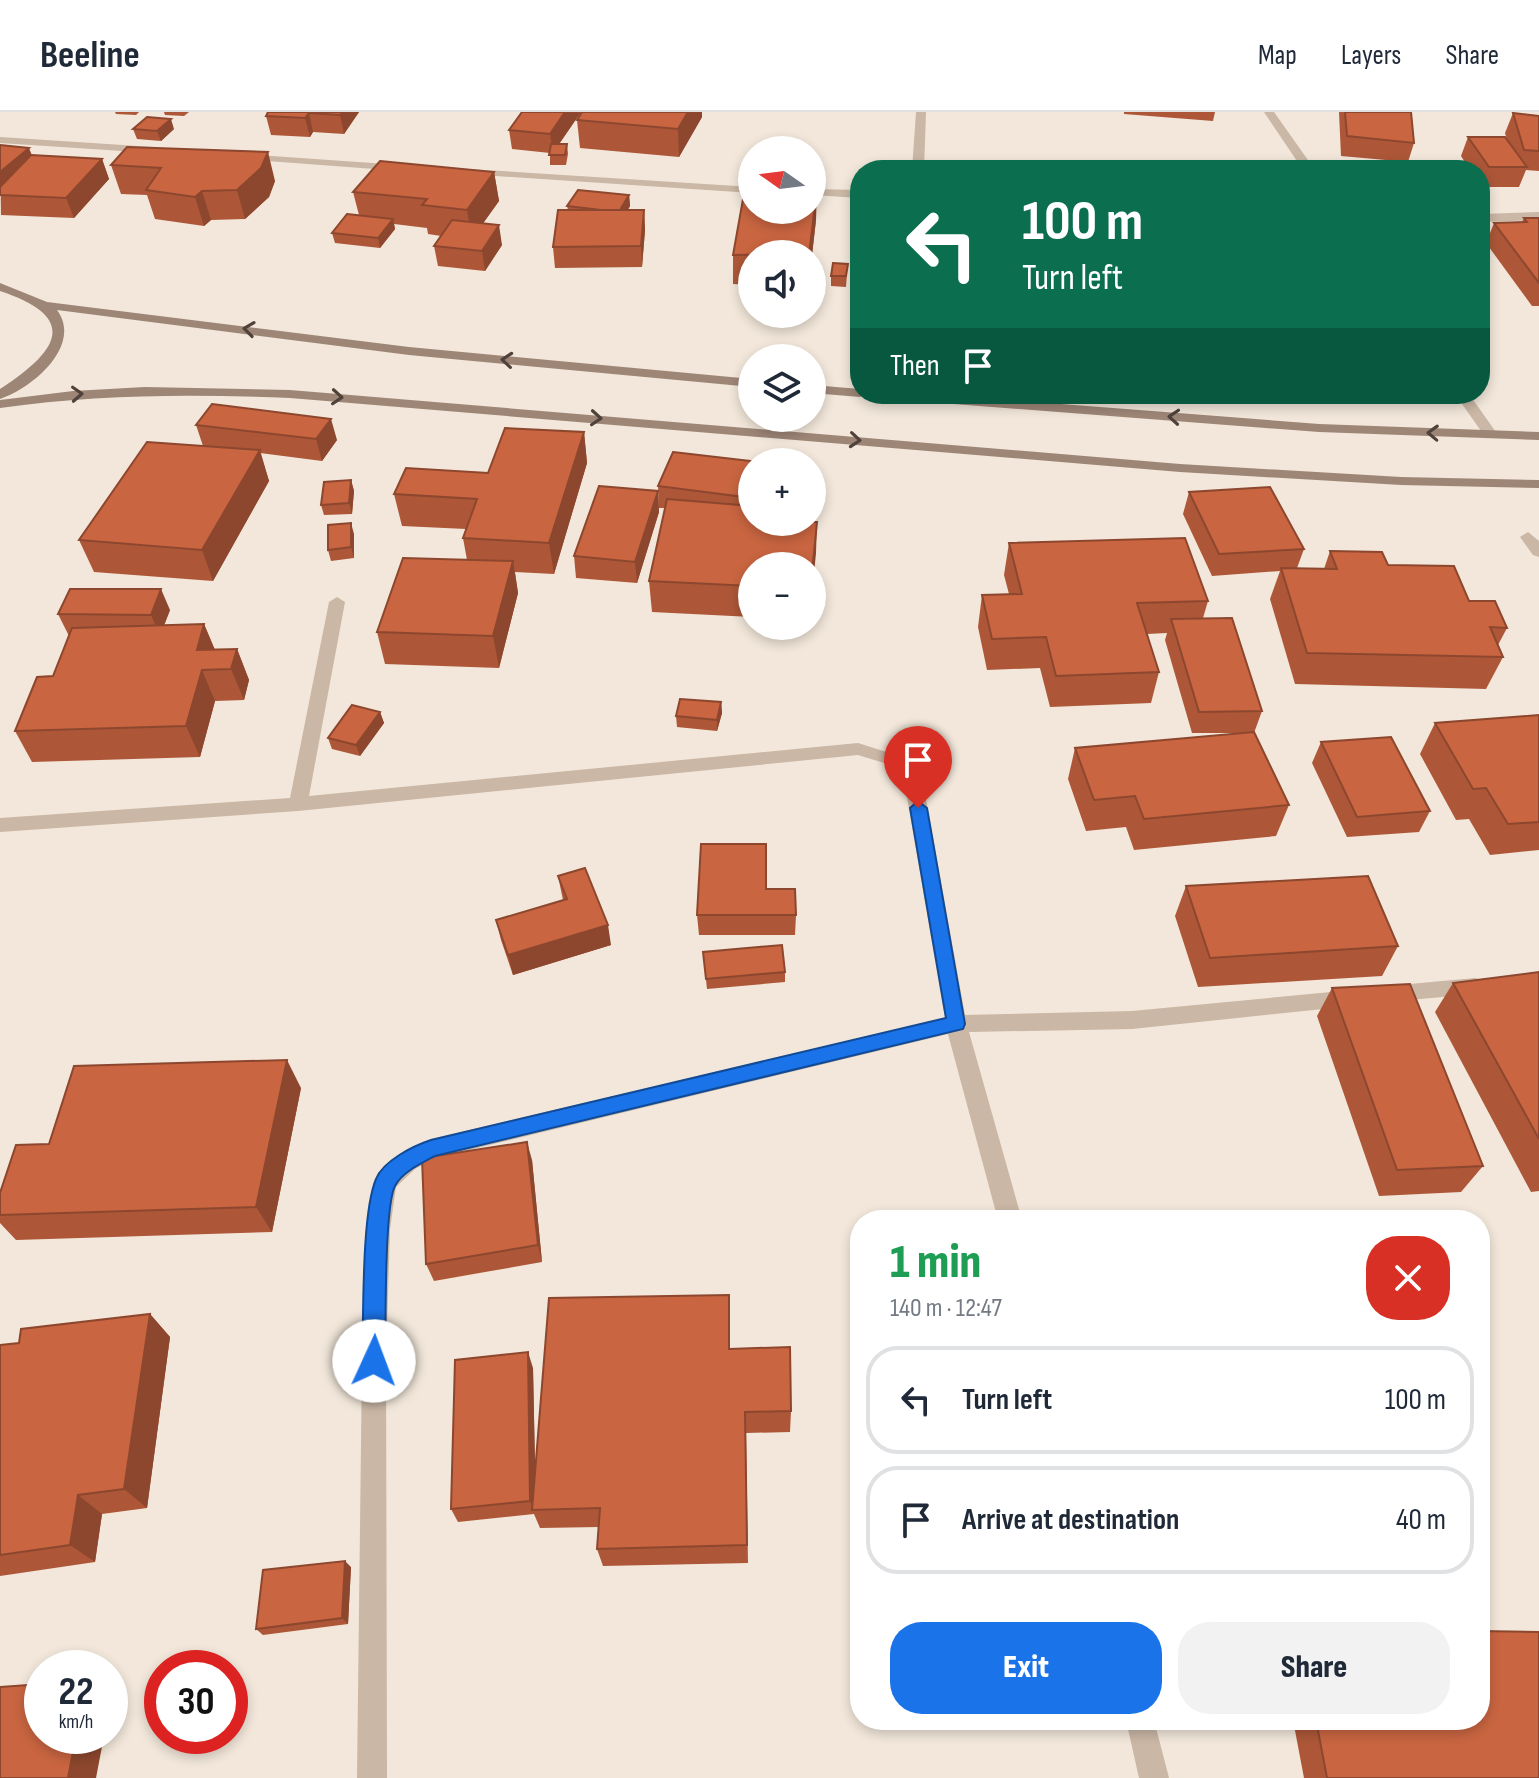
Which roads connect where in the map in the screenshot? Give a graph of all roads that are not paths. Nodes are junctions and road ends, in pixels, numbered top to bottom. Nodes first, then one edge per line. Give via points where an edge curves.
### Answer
1 (921, 112) edge
2 (1269, 112) edge
3 (0, 140) edge
4 (160, 151) edge
5 (238, 156) edge
6 (919, 160) edge
7 (1302, 160) edge
8 (410, 168) edge
9 (456, 171) edge
10 (738, 189) edge
11 (826, 193) edge
12 (850, 194) edge
13 (1539, 216) edge
14 (1490, 218) edge
15 (0, 287) edge
16 (49, 305) junction
17 (738, 382) edge
18 (826, 390) edge
19 (850, 392) edge
20 (0, 395) edge
21 (0, 404) edge
22 (1014, 404) edge
23 (1469, 404) edge
24 (1491, 435) junction
25 (1539, 436) edge
26 (1539, 484) edge
27 (1528, 537) dead end
28 (1539, 552) edge
29 (337, 602) dead end
30 (298, 804) junction
31 (0, 825) edge
32 (1494, 984) edge
33 (956, 1024) junction
34 (1007, 1210) edge
35 (1142, 1730) edge
36 (372, 1778) edge
37 (1154, 1778) edge

1 - 6 street
2 - 7 street
3 - 4 street
5 - 8 street
9 - 10 street
11 - 12 street
13 - 14 street
15 - 16 street
17 -> 16 street via 409,351
16 - 20 street via 59,321 60,339 50,358
18 - 19 street
21 -> 26 street via 166,388 275,393 1180,468
24 -> 22 street via 1319,428
23 - 24 street
24 - 25 street
27 - 28 street
29 - 30 street
30 - 31 street
30 - 33 street via 858,749 890,759 913,777
32 - 33 street via 1132,1020
33 - 34 street
33 - 36 street via 431,1149 385,1182 378,1229 374,1361
35 - 37 street

